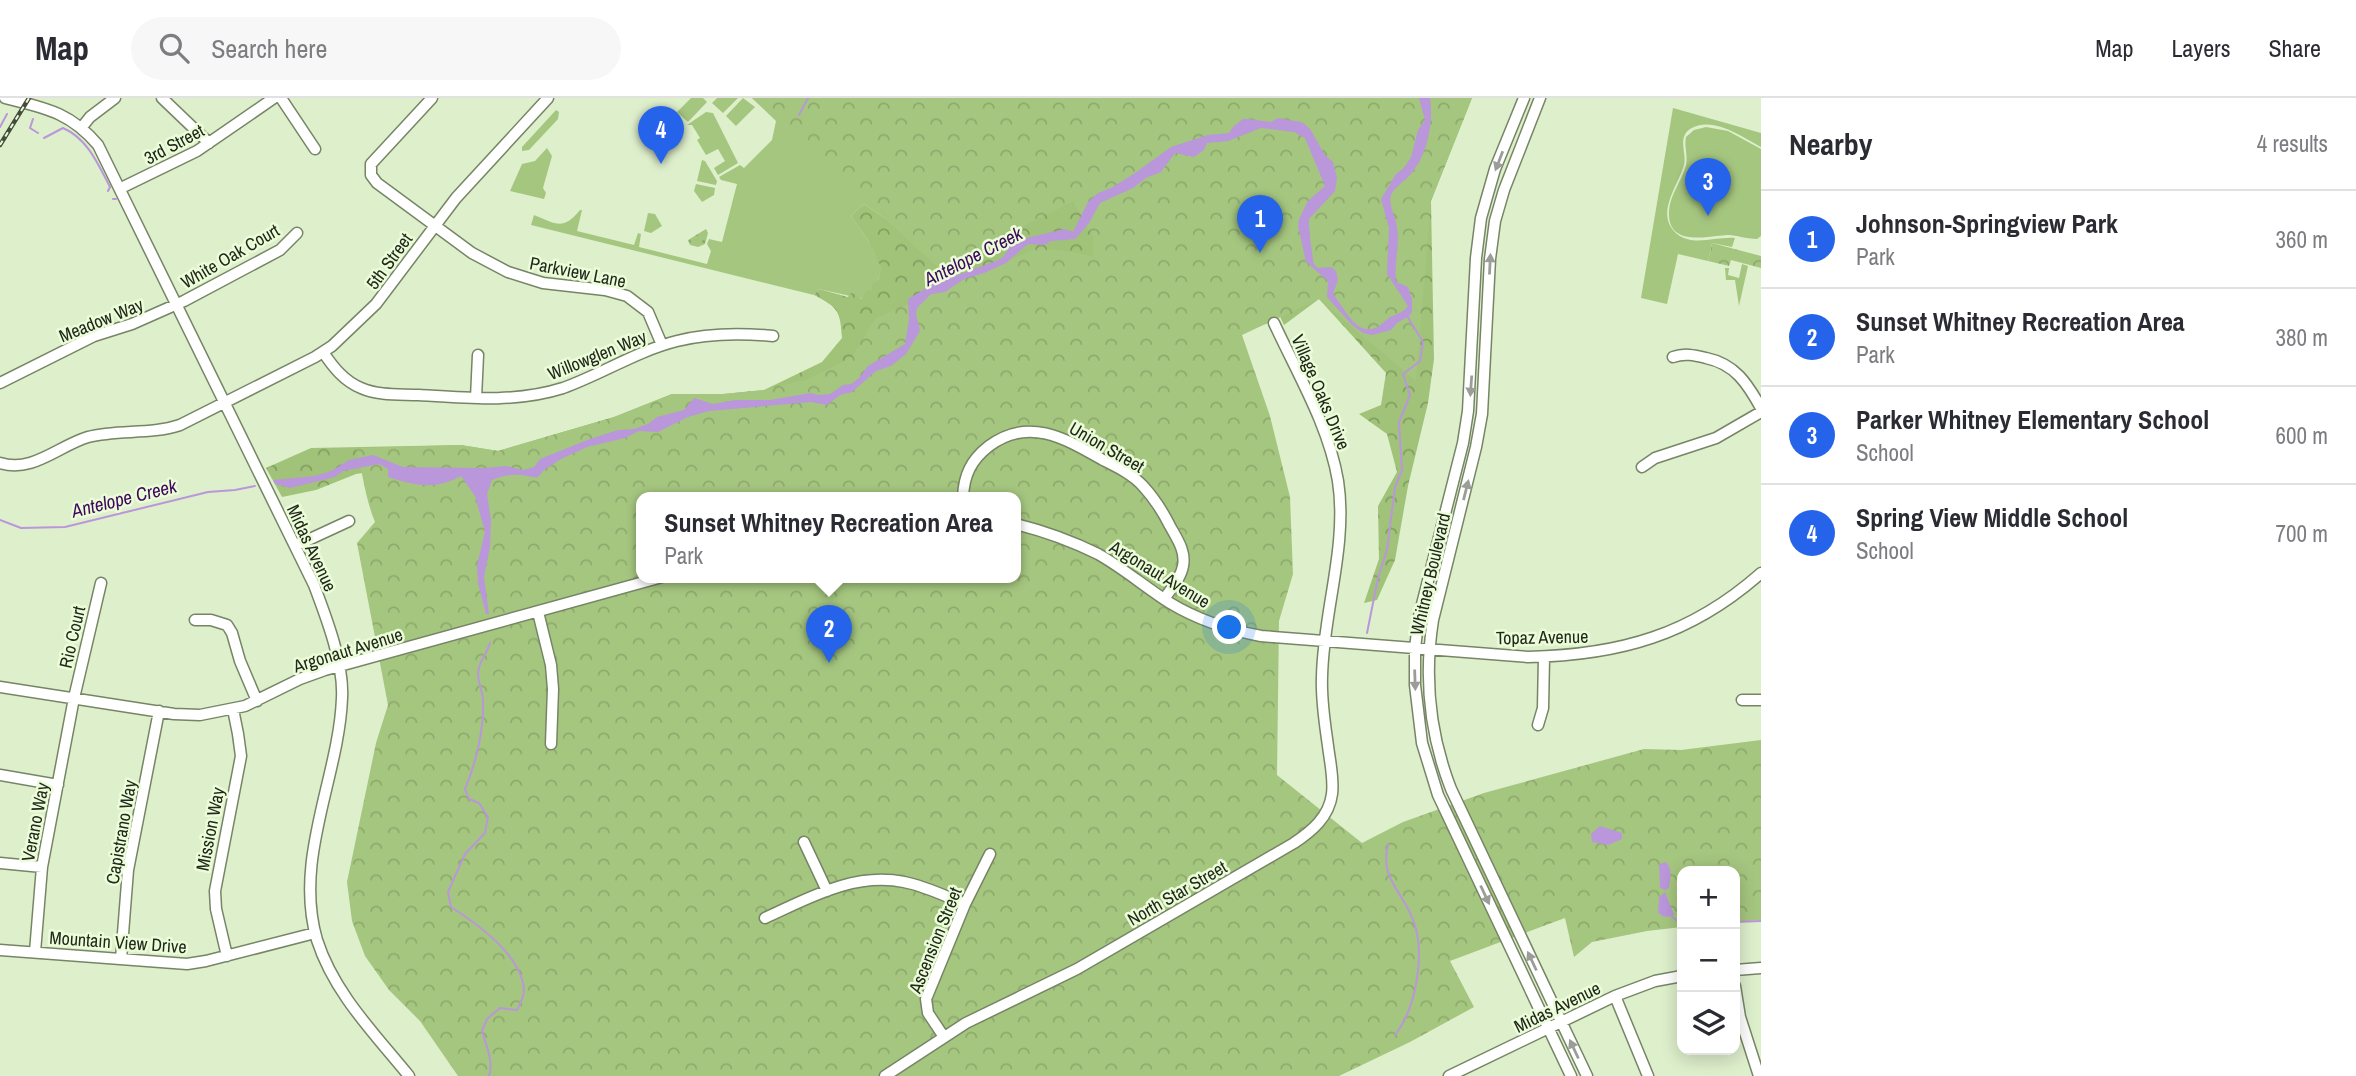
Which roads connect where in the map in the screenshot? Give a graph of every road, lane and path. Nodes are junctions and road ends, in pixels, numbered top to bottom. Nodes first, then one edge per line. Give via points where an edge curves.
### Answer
1 (5, 98) edge
2 (115, 98) edge
3 (162, 98) edge
4 (274, 98) edge
5 (281, 98) edge
6 (432, 98) edge
7 (548, 98) edge
8 (1524, 98) edge
9 (1540, 98) edge
10 (82, 127) junction
11 (209, 144) junction
12 (315, 149) dead end
13 (121, 188) junction
14 (433, 226) junction
15 (297, 233) dead end
16 (176, 304) junction
17 (1273, 323) dead end
18 (773, 336) dead end
19 (662, 345) junction
20 (323, 352) junction
21 (478, 355) dead end
22 (1673, 357) dead end
23 (0, 383) edge
24 (476, 398) junction
25 (224, 404) junction
26 (1761, 410) edge
27 (0, 463) edge
28 (1642, 467) dead end
29 (964, 492) edge
30 (348, 521) dead end
31 (1021, 526) edge
32 (295, 546) junction
33 (1761, 573) edge
34 (101, 583) dead end
35 (641, 583) edge
36 (1164, 599) junction
37 (538, 612) junction
38 (195, 620) dead end
39 (1323, 641) junction
40 (1415, 648) junction
41 (1429, 649) junction
42 (1544, 657) junction
43 (338, 667) junction
44 (0, 687) edge
45 (75, 698) junction
46 (1742, 700) dead end
47 (1761, 700) edge
48 (257, 701) junction
49 (233, 709) junction
50 (159, 711) junction
51 (1538, 725) dead end
52 (551, 744) dead end
53 (0, 775) edge
54 (58, 785) junction
55 (804, 842) dead end
56 (990, 854) dead end
57 (0, 863) edge
58 (42, 867) junction
59 (827, 891) junction
60 (965, 904) junction
61 (765, 918) dead end
62 (316, 933) junction
63 (0, 950) edge
64 (36, 952) junction
65 (227, 956) junction
66 (121, 959) junction
67 (1761, 968) edge
68 (1740, 970) edge
69 (1677, 977) edge
70 (1736, 992) edge
71 (1615, 996) junction
72 (1562, 1023) junction
73 (1549, 1029) junction
74 (944, 1037) junction
75 (409, 1076) edge
76 (885, 1076) edge
77 (1449, 1076) edge
78 (1571, 1076) edge
79 (1587, 1076) edge
80 (1648, 1076) edge
81 (1759, 1076) edge

1 - 10 street, Midas Avenue via 51,109
2 - 10 street
3 - 11 street
4 - 11 street, 3rd Street
5 - 12 street
6 - 14 street, Parkview Lane via 375,159 370,171 384,189
7 - 14 street, 5th Street
8 -> 40 street, Whitney Boulevard via 1481,218 1468,411
41 -> 9 street, Whitney Boulevard via 1482,414 1495,221
10 - 13 street, Midas Avenue via 98,145
11 - 13 street, 3rd Street
13 - 16 street, Midas Avenue
14 - 19 street, Parkview Lane via 519,277 627,296 648,312
14 - 20 street, 5th Street via 376,304
15 - 16 street, White Oak Court via 280,250
16 - 23 street, Meadow Way via 94,336
16 - 25 street, Midas Avenue
17 - 39 street, Village Oaks Drive via 1326,436 1338,484 1338,548
18 - 19 street, Willowglen Way via 714,335
19 - 24 street, Willowglen Way via 562,388 513,398
20 - 24 street, Willowglen Way via 345,379 364,390
20 - 25 street, 5th Street
21 - 24 street
22 - 26 street via 1692,355 1729,366 1741,376
25 - 27 street, 5th Street via 171,428 90,437 21,466
25 - 32 street, Midas Avenue
26 - 28 street via 1716,438 1655,458
29 - 36 street, Union Street via 969,469 994,443 1012,434 1033,432 1067,440 1135,479 1162,511 1179,542 1183,563
30 - 32 street
31 - 36 street, Argonaut Avenue via 1099,555
32 - 43 street, Midas Avenue via 324,611
33 - 42 street, Topaz Avenue via 1707,613 1659,636 1598,652
34 - 45 street, Rio Court
35 - 37 street, Argonaut Avenue
36 - 39 street, Argonaut Avenue via 1241,632
37 - 43 street, Argonaut Avenue
37 - 52 street via 552,677
38 - 48 street via 227,625
39 - 40 street, Argonaut Avenue
39 - 74 street, North Star Street via 1322,699 1333,783 1330,804 1320,822 1294,843 1089,962
40 - 41 street, Topaz Avenue
40 -> 73 street, Whitney Boulevard via 1419,725 1433,779
41 - 42 street, Topaz Avenue
72 -> 41 street, Whitney Boulevard via 1445,774 1430,704
42 - 51 street
43 - 48 street, Argonaut Avenue via 300,679
43 - 62 street, Midas Avenue via 342,706 311,867 310,901
44 - 45 street, Argonaut Avenue
45 - 50 street, Argonaut Avenue
45 - 54 street, Verano Way
46 - 47 street
48 - 49 street, Argonaut Avenue
49 - 50 street, Argonaut Avenue via 200,715
49 - 65 street, Mission Way via 241,756 215,891
50 - 66 street, Capistrano Way via 128,870
53 - 54 street
54 - 58 street, Verano Way
55 - 59 street
56 - 60 street, Ascension Street
57 - 58 street
58 - 64 street, Verano Way
59 - 60 street via 856,881 889,880 921,886
59 - 61 street
60 - 74 street, Ascension Street via 926,999 928,1013
62 - 65 street, Mountain View Drive
62 - 75 street, Midas Avenue via 341,993
63 - 64 street, Mountain View Drive
64 - 66 street, Mountain View Drive
65 - 66 street, Mountain View Drive via 187,964
67 - 68 street
69 - 71 street, Midas Avenue
70 - 81 street
71 - 72 street, Midas Avenue
71 - 80 street
72 - 73 street, Midas Avenue
79 -> 72 street, Whitney Boulevard
73 - 77 street, Midas Avenue
73 - 78 street, Whitney Boulevard
74 - 76 street, North Star Street

